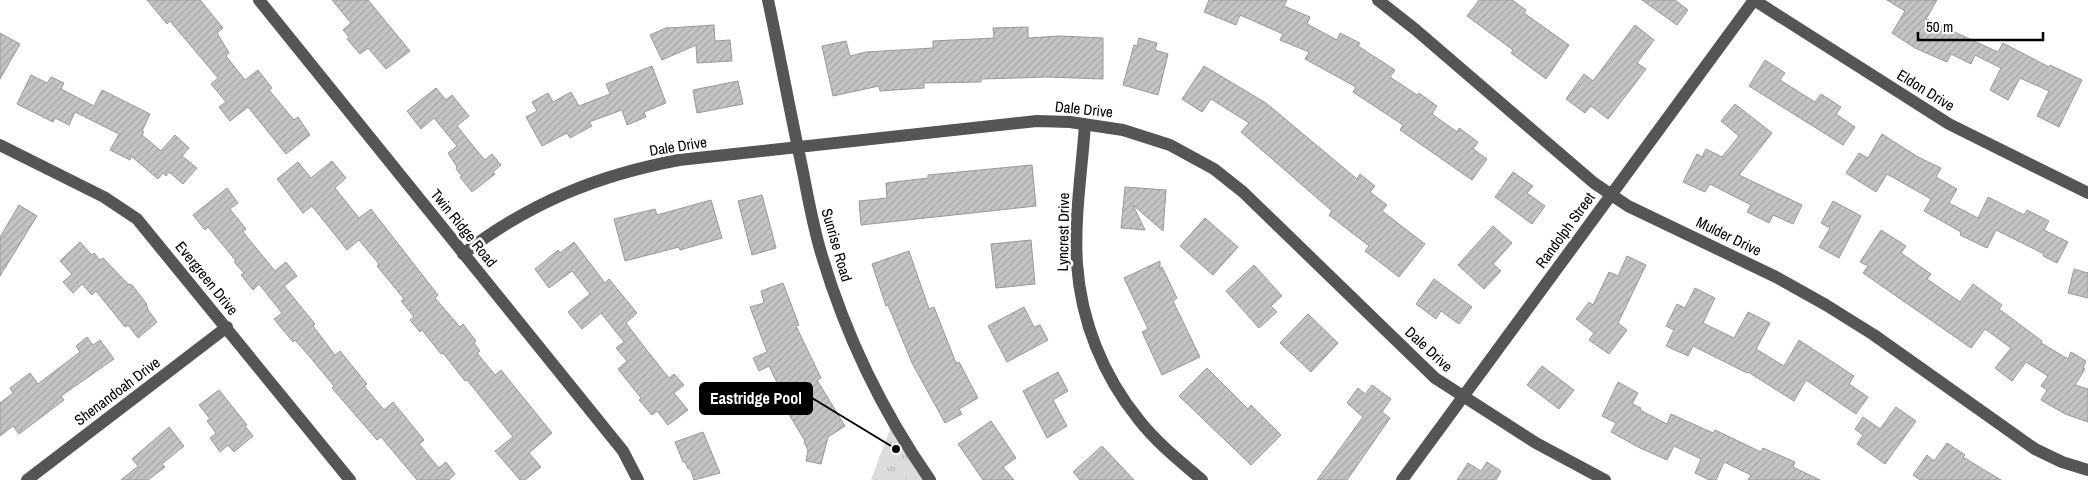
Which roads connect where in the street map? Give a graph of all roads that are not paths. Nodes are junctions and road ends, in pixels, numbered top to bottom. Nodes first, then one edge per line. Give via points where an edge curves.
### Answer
1 (259, 0) edge
2 (768, 0) edge
3 (1378, 0) edge
4 (1754, 0) edge
5 (1085, 124) junction
6 (1, 146) edge
7 (797, 147) junction
8 (2088, 192) edge
9 (1611, 195) junction
10 (463, 254) junction
11 (227, 327) junction
12 (1463, 396) junction
13 (2088, 470) edge
14 (27, 480) edge
15 (350, 480) edge
16 (638, 480) edge
17 (930, 480) edge
18 (1202, 480) edge
19 (1402, 480) edge
20 (1606, 480) edge

1 - 10 street, Twin Ridge Road
2 - 7 street, Sunrise Road
3 - 9 street, Mulder Drive
4 - 8 street, Eldon Drive via 1949,124
4 - 9 street, Randolph Street
5 - 7 street, Dale Drive via 1029,121
5 - 12 street, Dale Drive via 1153,139 1186,153 1222,175 1430,374
5 - 18 street, Lyncrest Drive via 1077,263 1092,335 1113,382 1139,421
6 - 11 street, Evergreen Drive via 104,197 137,219
7 - 10 street, Dale Drive via 680,160 607,177 541,204
7 - 17 street, Sunrise Road via 814,227 841,313 879,397
9 - 12 street, Randolph Street
9 - 13 street, Mulder Drive via 1826,305 1874,335 2035,449
10 - 16 street, Twin Ridge Road via 623,451
11 - 14 street, Shenandoah Drive
11 - 15 street, Evergreen Drive
12 - 19 street, Randolph Street
12 - 20 street, Dale Drive via 1536,444

